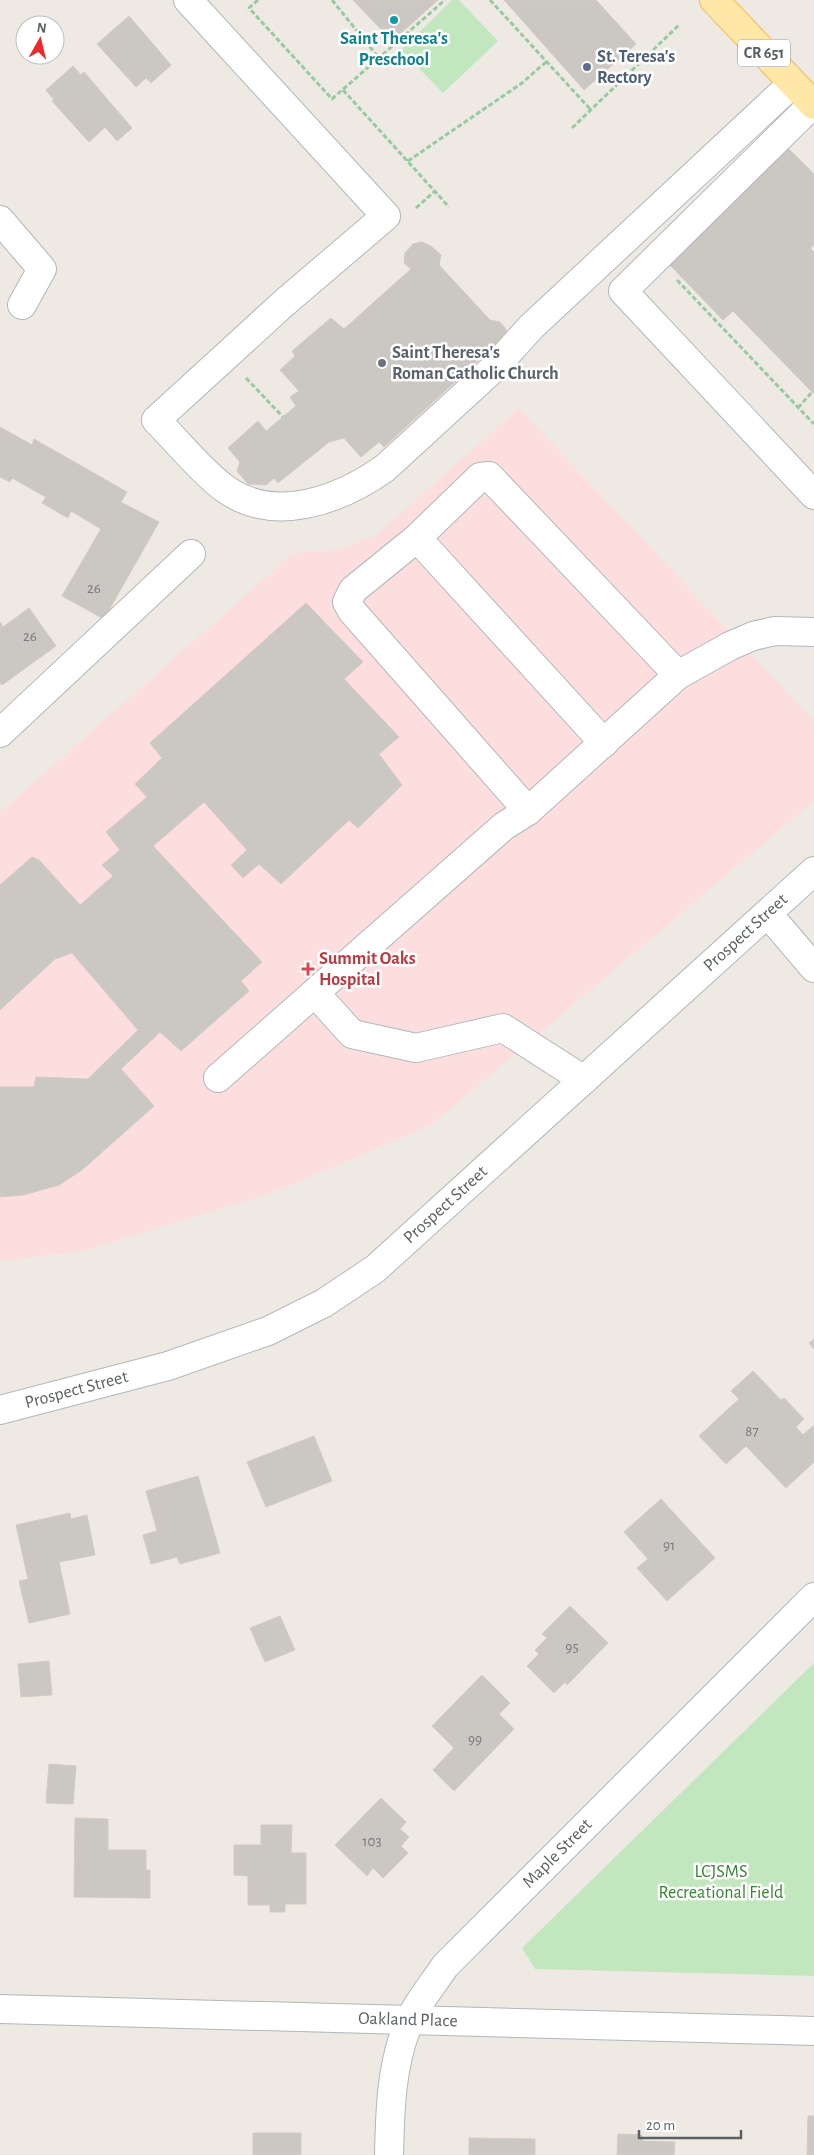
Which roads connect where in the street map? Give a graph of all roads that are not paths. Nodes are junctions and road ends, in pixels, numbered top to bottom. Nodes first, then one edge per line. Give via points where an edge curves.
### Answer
1 (188, 0) edge
2 (714, 0) edge
3 (793, 83) junction
4 (814, 104) edge
5 (0, 220) edge
6 (22, 306) dead end
7 (814, 496) edge
8 (417, 538) junction
9 (191, 554) dead end
10 (814, 632) edge
11 (678, 675) junction
12 (0, 733) edge
13 (604, 743) junction
14 (528, 811) junction
15 (814, 871) edge
16 (768, 914) junction
17 (814, 968) edge
18 (315, 992) junction
19 (218, 1078) dead end
20 (584, 1080) junction
21 (0, 1410) edge
22 (814, 1597) edge
23 (0, 2009) edge
24 (409, 2021) junction
25 (814, 2031) edge
26 (389, 2155) edge

1 - 3 street via 386,216 284,303 156,420 224,488 259,504 314,503 350,490 384,468 494,368 531,327
2 - 3 main road, CR 651
3 - 4 main road, CR 651
4 - 7 street via 623,290
5 - 6 street via 42,269
8 - 11 street via 480,477 489,476
8 - 13 street
8 - 14 street via 353,590 347,602
9 - 12 street
10 - 11 street via 775,631 753,636
11 - 13 street
13 - 14 street
14 - 18 street via 504,826
15 - 16 street, Prospect Street
16 - 17 street
16 - 20 street, Prospect Street
18 - 19 street
18 - 20 street via 352,1034 416,1048 503,1028
20 - 21 street, Prospect Street via 375,1269 324,1303 268,1331 180,1362
22 - 24 street, Maple Street via 445,1966
23 - 24 street, Oakland Place
24 - 25 street, Oakland Place
24 - 26 street, Maple Street via 394,2071

